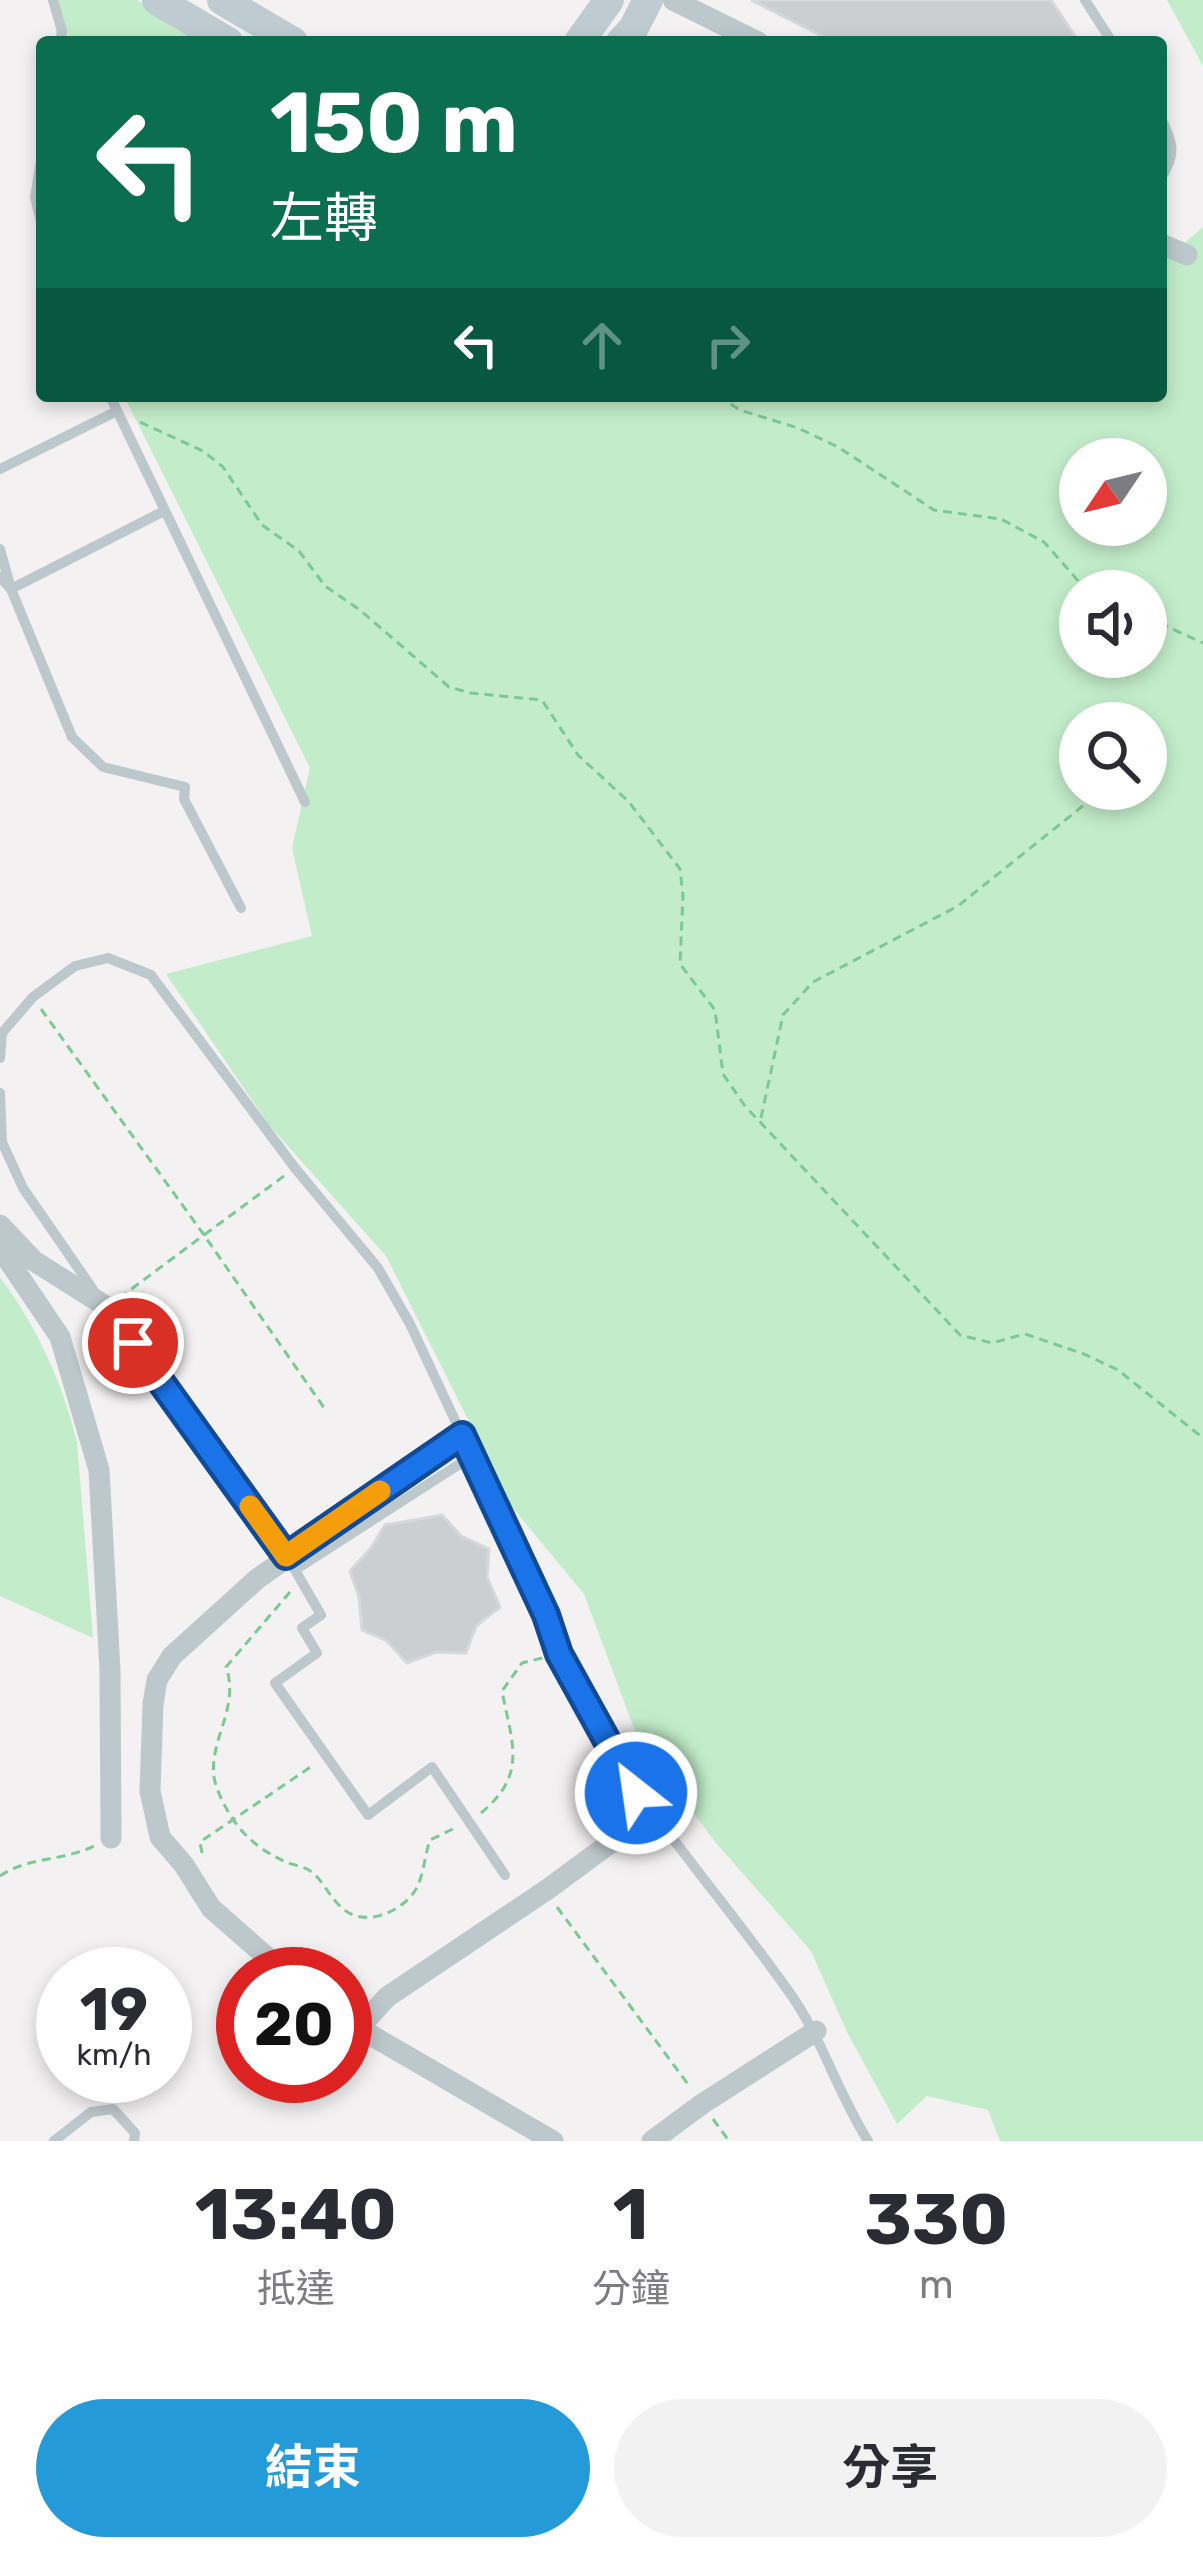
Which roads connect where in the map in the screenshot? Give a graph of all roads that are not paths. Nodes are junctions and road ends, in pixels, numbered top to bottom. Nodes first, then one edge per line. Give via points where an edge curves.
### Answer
1 (53, 0) edge
2 (157, 0) edge
3 (222, 0) edge
4 (609, 0) edge
5 (648, 0) edge
6 (673, 0) edge
7 (1084, 0) edge
8 (61, 36) edge
9 (218, 36) edge
10 (282, 36) edge
11 (583, 36) edge
12 (627, 36) edge
13 (746, 36) edge
14 (1108, 36) edge
15 (1167, 132) edge
16 (1167, 169) edge
17 (1167, 247) edge
18 (1187, 255) dead end
19 (112, 402) edge
20 (116, 411) junction
21 (0, 469) edge
22 (164, 511) junction
23 (0, 549) edge
24 (0, 577) edge
25 (11, 589) junction
26 (305, 802) dead end
27 (241, 908) dead end
28 (0, 1058) edge
29 (0, 1093) edge
30 (0, 1225) edge
31 (0, 1248) edge
32 (107, 1307) junction
33 (467, 1445) junction
34 (291, 1563) junction
35 (651, 1813) junction
36 (111, 1838) road end
37 (505, 1875) dead end
38 (255, 1947) edge
39 (372, 2009) edge
40 (815, 2031) junction
41 (372, 2036) edge
42 (54, 2141) edge
43 (134, 2141) edge
44 (553, 2141) edge
45 (652, 2141) edge
46 (868, 2141) edge

1 - 8 lane
2 - 9 street
3 - 10 street
4 - 11 street
5 - 12 street
6 - 13 street
7 - 14 lane
15 - 16 lane via 1174,158
17 - 18 street
19 - 20 lane
20 - 21 lane
20 - 22 lane
22 - 25 lane
22 - 26 lane
23 - 25 lane
24 - 25 lane
25 - 27 lane via 72,737 103,767 185,787
28 - 33 lane via 2,1033 75,966 108,958 151,975 378,1268
29 - 32 lane via 2,1142 23,1188
30 - 32 street via 34,1261
31 - 36 street via 60,1337 99,1470
32 - 34 street
33 - 34 street
33 - 35 lane via 559,1654
34 - 37 lane via 321,1615 302,1628 317,1653 275,1683 368,1815 432,1767
34 - 38 street via 172,1656 153,1704 150,1792 160,1837 211,1908
35 - 39 street
35 - 40 lane
40 - 45 street
40 - 46 lane via 840,2097
41 - 44 street
42 - 43 lane via 91,2112 113,2109

